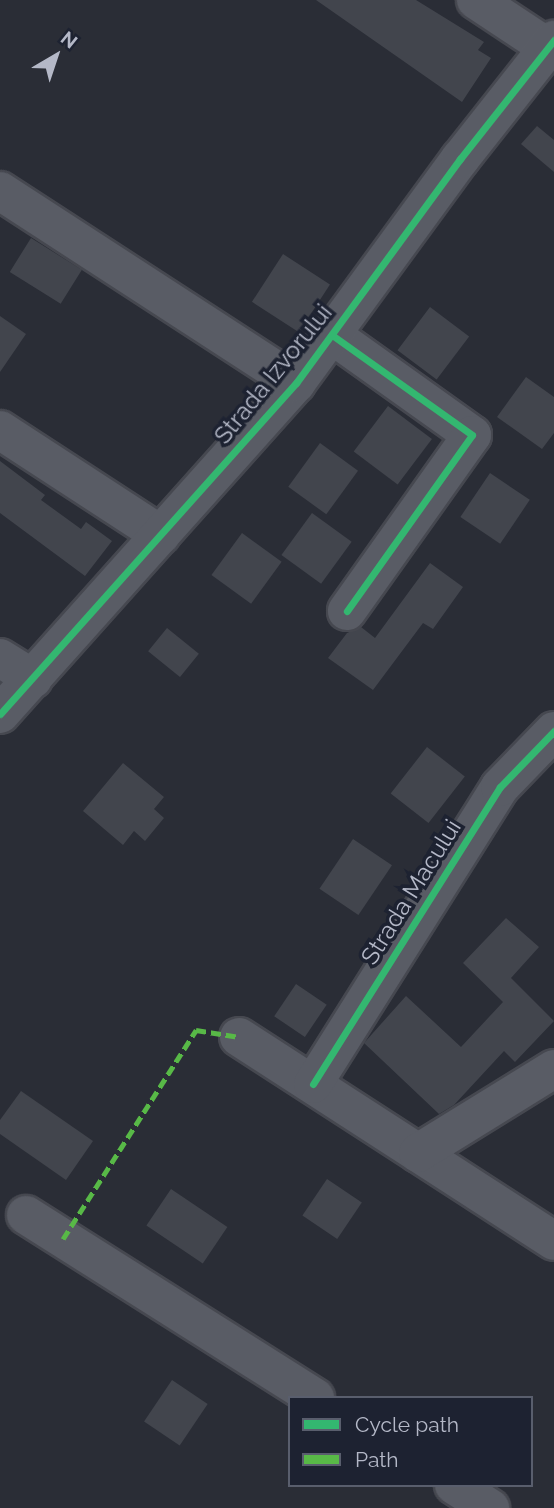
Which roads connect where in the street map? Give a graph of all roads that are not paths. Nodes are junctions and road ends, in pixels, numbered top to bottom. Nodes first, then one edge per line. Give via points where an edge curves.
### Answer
1 (476, 0) edge
2 (551, 44) edge
3 (0, 191) edge
4 (332, 335) junction
5 (296, 383) junction
6 (0, 430) edge
7 (161, 535) junction
8 (347, 611) dead end
9 (0, 658) edge
10 (33, 679) junction
11 (0, 714) edge
12 (554, 731) edge
13 (239, 1037) dead end
14 (554, 1069) edge
15 (313, 1084) junction
16 (418, 1153) junction
17 (26, 1215) dead end
18 (554, 1241) edge
19 (312, 1396) edge
20 (457, 1487) edge
21 (490, 1508) edge

1 - 2 street
2 - 4 street, Strada Izvorului via 460,159
3 - 5 street
4 - 5 street, Strada Izvorului
4 - 8 street via 471,435
5 - 7 street, Strada Izvorului
6 - 7 street
7 - 10 street, Strada Izvorului
9 - 10 street
10 - 11 street, Strada Izvorului
12 - 15 street, Strada Macului via 500,787
13 - 15 street
14 - 16 street
15 - 16 street
16 - 18 street
17 - 19 street
20 - 21 street

